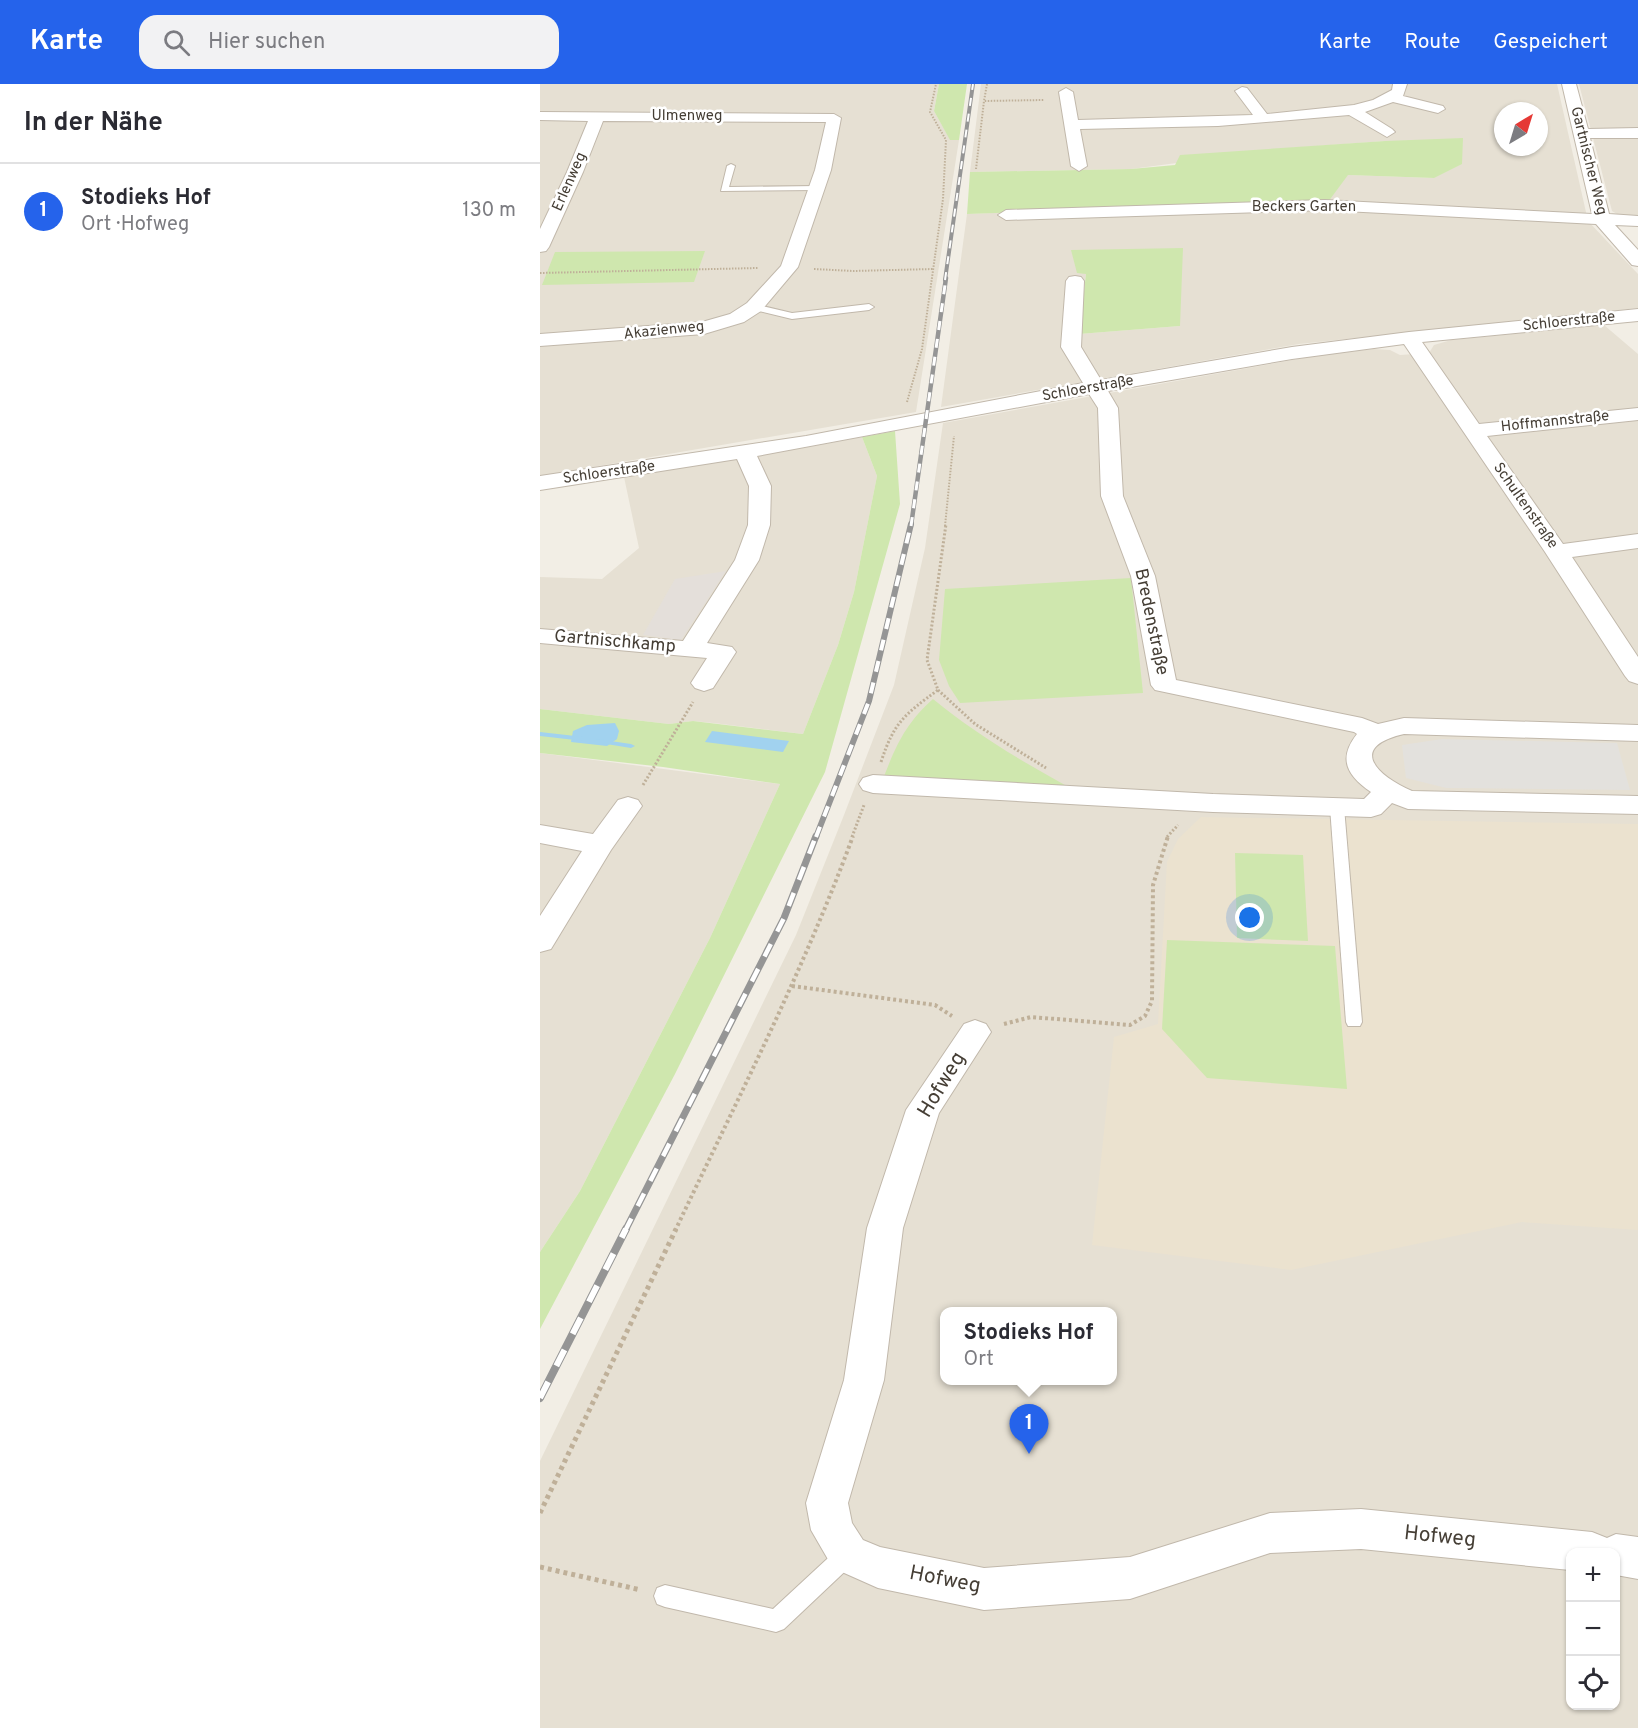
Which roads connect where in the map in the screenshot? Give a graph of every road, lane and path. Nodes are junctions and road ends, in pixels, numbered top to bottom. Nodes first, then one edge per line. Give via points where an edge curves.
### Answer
1 (936, 84) edge
2 (987, 84) edge
3 (1569, 84) edge
4 (1242, 91) dead end
5 (1396, 91) edge
6 (1066, 96) joint
7 (984, 101) junction
8 (1438, 109) dead end
9 (1352, 110) junction
10 (540, 116) edge
11 (597, 116) junction
12 (834, 117) joint
13 (1287, 117) junction
14 (1263, 119) junction
15 (1220, 122) junction
16 (1072, 125) junction
17 (1153, 125) junction
18 (1301, 131) dead end
19 (1387, 132) dead end
20 (1638, 133) edge
21 (1581, 134) junction
22 (1231, 138) dead end
23 (1156, 142) dead end
24 (731, 166) dead end
25 (1079, 166) dead end
26 (976, 169) dead end
27 (817, 188) junction
28 (1006, 215) dead end
29 (1602, 220) junction
30 (1638, 221) edge
31 (540, 247) edge
32 (1638, 261) edge
33 (789, 267) junction
34 (933, 269) junction
35 (540, 273) edge
36 (1074, 281) dead end
37 (754, 307) junction
38 (870, 307) dead end
39 (1638, 315) edge
40 (1409, 338) junction
41 (540, 340) edge
42 (1094, 387) junction
43 (956, 413) junction
44 (1638, 414) edge
45 (901, 423) junction
46 (1473, 431) junction
47 (745, 452) junction
48 (540, 483) edge
49 (1638, 541) edge
50 (1557, 552) junction
51 (540, 636) edge
52 (690, 648) junction
53 (1638, 676) edge
54 (704, 683) joint
55 (938, 690) junction
56 (1375, 733) junction
57 (1638, 733) edge
58 (873, 784) junction
59 (1387, 792) junction
60 (1097, 796) junction
61 (1213, 803) junction
62 (1638, 805) edge
63 (628, 806) joint
64 (1337, 807) junction
65 (540, 834) edge
66 (600, 845) junction
67 (540, 941) edge
68 (792, 986) junction
69 (1354, 1022) dead end
70 (975, 1032) junction
71 (540, 1513) edge
72 (1566, 1549) edge
73 (848, 1554) junction
74 (1620, 1556) edge
75 (1638, 1558) edge
76 (540, 1567) edge
77 (665, 1596) joint

1 - 34 path via 930,112 946,140
2 - 7 path
3 - 21 street, Gartnischer Weg
4 - 14 street
5 - 8 street
5 - 9 street
6 - 7 path
6 - 16 street
7 - 26 path
9 - 13 street
9 - 19 street
10 - 11 street, Ulmenweg
11 - 12 street, Ulmenweg
11 - 31 street, Erlenweg
12 - 27 street, Akazienweg
13 - 14 street
13 - 18 street
14 - 15 street
15 - 17 street
15 - 22 street
16 - 17 street
16 - 25 street
17 - 23 street
20 - 21 street
21 - 29 street, Gartnischer Weg
24 - 27 lane via 724,189
27 - 33 street, Akazienweg
28 - 29 street, Beckers Garten via 1325,205
29 - 30 street, Beckers Garten
29 - 32 street, Gartnischer Weg
33 - 34 path via 853,271
33 - 35 path
33 - 37 street, Akazienweg
34 - 45 path via 922,349
36 - 42 street via 1071,347
37 - 38 lane via 792,316
37 - 41 street, Akazienweg via 737,318 704,328
39 - 40 street, Schloerstraße
40 - 42 street, Schloerstraße via 1292,353
40 - 46 street, Schultenstraße
42 - 43 street, Schloerstraße
42 - 56 street, Bredenstraße via 1108,408 1112,496 1143,576 1164,685 1362,726
43 - 45 street, Schloerstraße
43 - 55 path via 927,660
44 - 46 street, Hoffmannstraße
45 - 47 street, Schloerstraße
46 - 50 street, Schultenstraße
47 - 48 street, Schloerstraße
47 - 52 street, Gartnischkamp via 760,486 759,525 747,560
49 - 50 street
50 - 53 street, Schultenstraße
51 - 52 street, Gartnischkamp
52 - 54 street, Gartnischkamp via 723,652
54 - 63 path
55 - 58 path via 904,715 887,743
55 - 60 path via 972,722
56 - 57 street via 1404,726
56 - 59 street via 1360,749 1358,759 1370,780
58 - 60 street
58 - 68 path
59 - 62 street via 1407,800
59 - 64 street via 1371,807
60 - 61 street
61 - 64 street
61 - 70 path via 1192,813 1168,835 1153,885 1152,1001 1145,1016 1130,1025 1031,1017
63 - 66 street
64 - 69 lane
65 - 66 street
66 - 67 street
68 - 70 path via 935,1005
68 - 71 path
70 - 73 street, Hofweg via 923,1110 885,1228 864,1380 827,1503 832,1530
72 - 73 street, Hofweg via 1360,1529 1270,1533 1130,1578 984,1589 878,1567
73 - 77 lane via 776,1620
74 - 75 street
76 - 77 path

